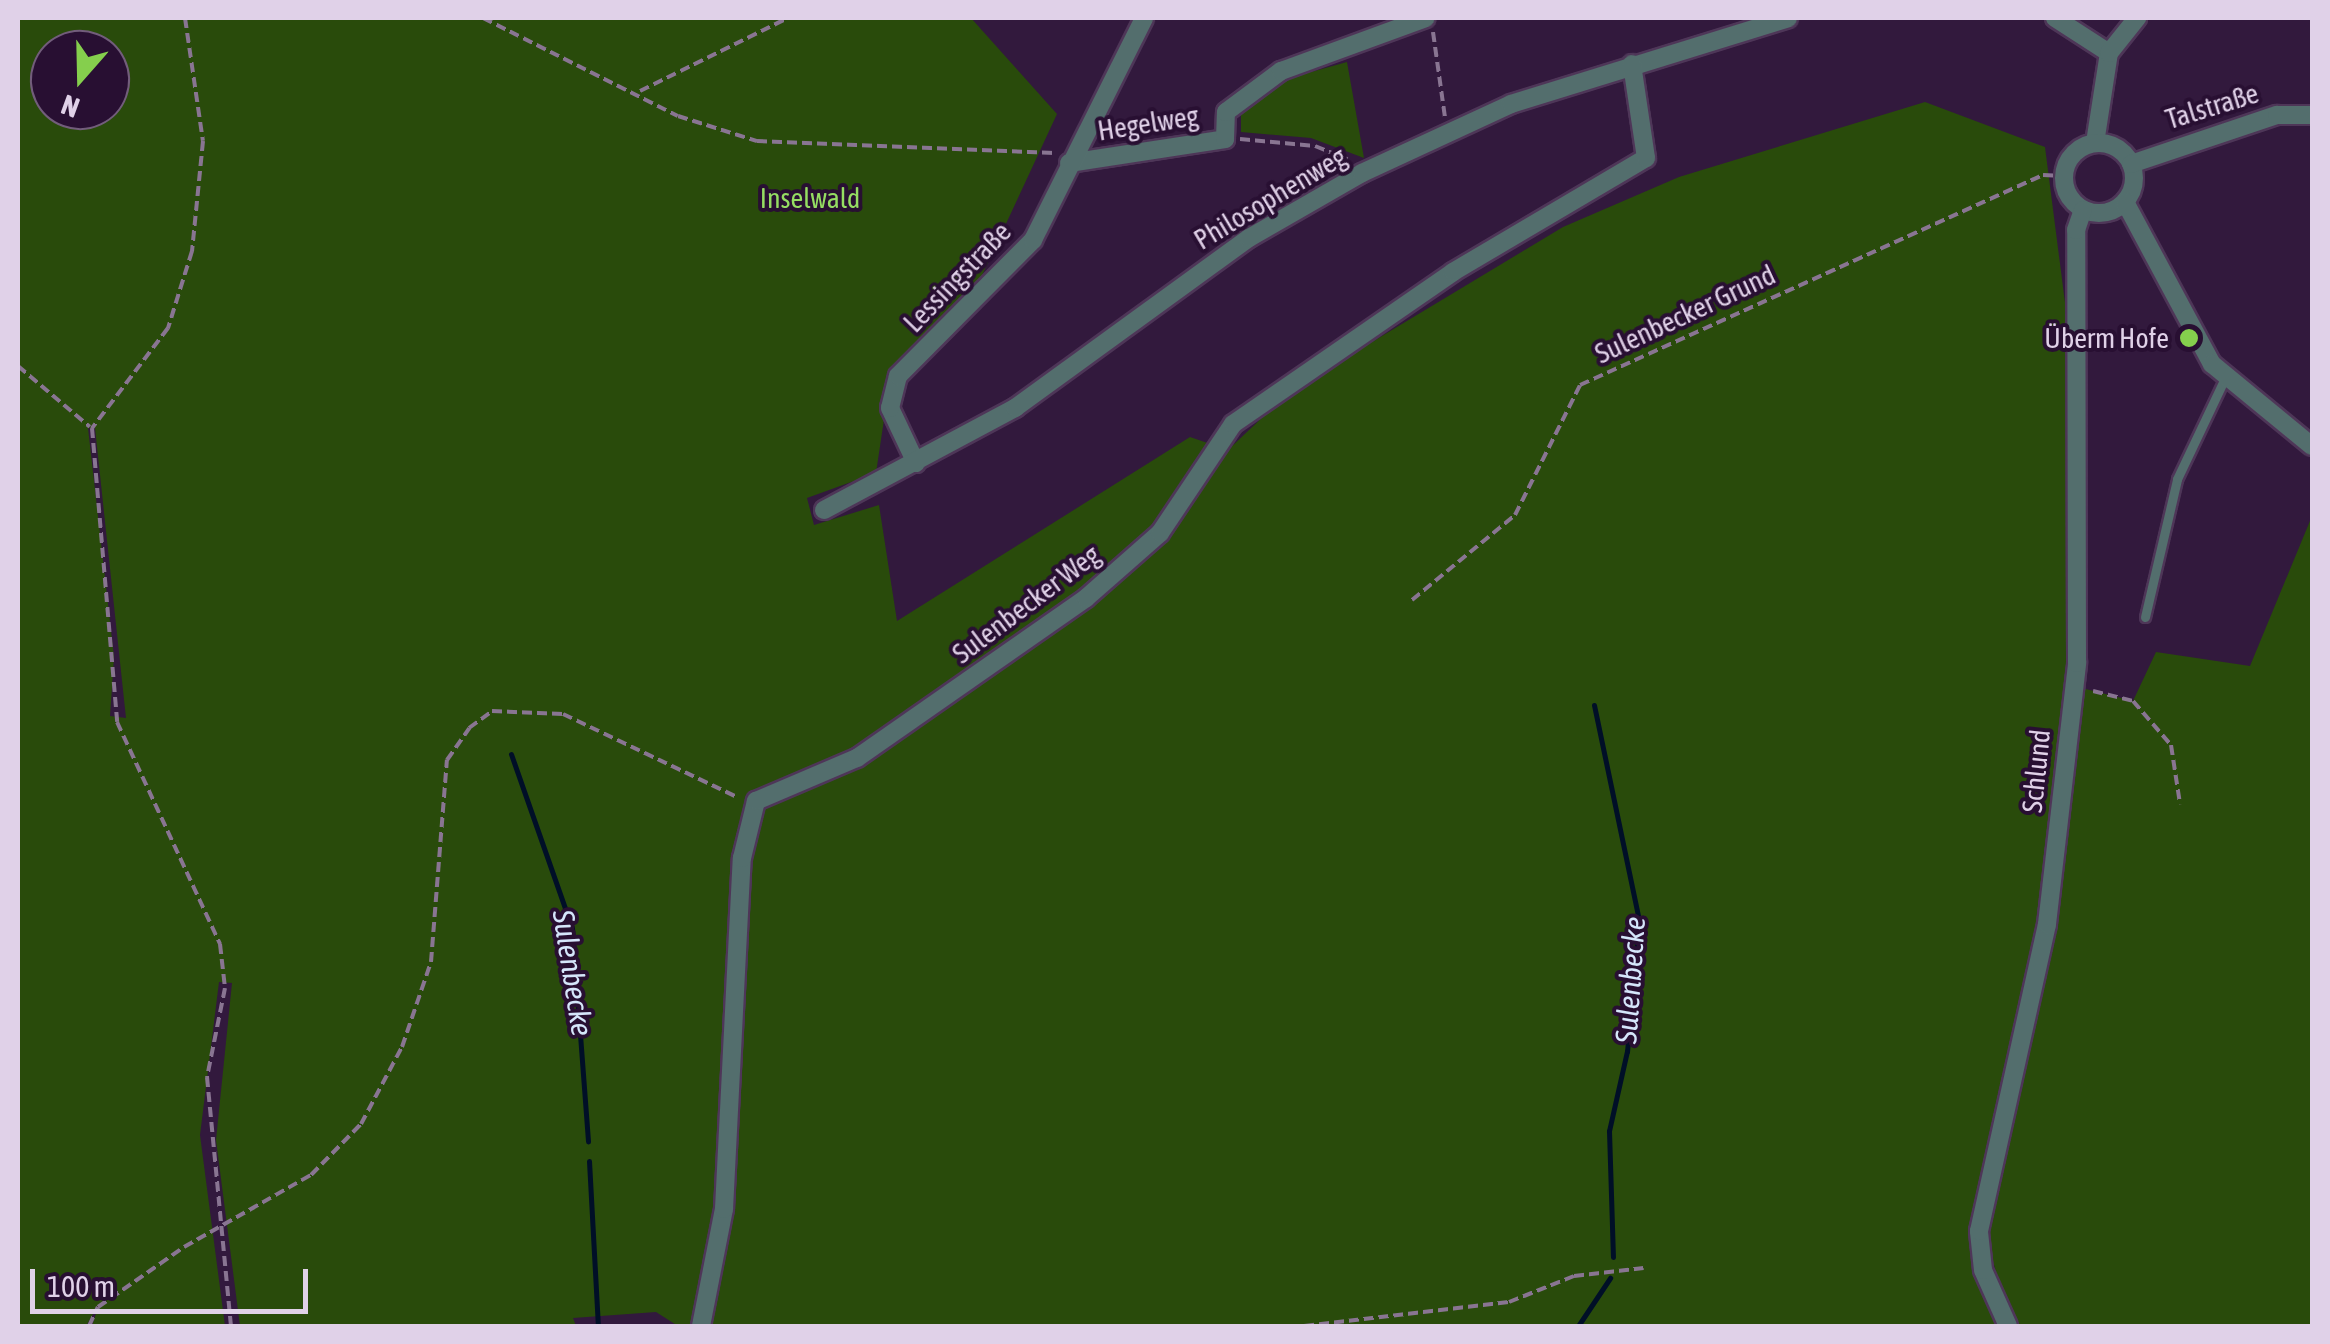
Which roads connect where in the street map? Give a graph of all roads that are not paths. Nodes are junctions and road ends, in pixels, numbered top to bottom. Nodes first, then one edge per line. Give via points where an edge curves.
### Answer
1 (1144, 18) edge
2 (1428, 18) edge
3 (1788, 18) edge
4 (2055, 18) edge
5 (2137, 18) edge
6 (2109, 52) junction
7 (1632, 64) junction
8 (2312, 115) edge
9 (2095, 143) junction
10 (1072, 158) junction
11 (2131, 164) junction
12 (2125, 202) junction
13 (2083, 210) junction
14 (2225, 378) junction
15 (2312, 446) edge
16 (916, 463) junction
17 (824, 510) dead end
18 (2145, 617) dead end
19 (701, 1326) edge
20 (2008, 1326) edge

1 - 10 street, Lessingstraße
2 - 10 street, Hegelweg via 1281,72 1226,112 1225,138
3 - 7 street, Philosophenweg
4 - 6 street
5 - 6 street
6 - 9 street
7 - 16 street, Philosophenweg via 1448,132 1362,173 1249,238 1014,408
7 - 19 street, Sulenbecker Weg via 1646,158 1453,272 1233,424 1160,533 1086,598 857,758 780,783 756,801 742,858 724,1209
8 - 11 street, Talstraße via 2277,115
9 - 11 street
9 - 13 street via 2071,156 2064,176
10 - 16 street, Lessingstraße via 1033,240 898,376 890,408
11 - 12 street
12 - 13 street
12 - 14 street
13 - 20 street, Schlund via 2076,230 2074,686 2047,924 1981,1205 1983,1270
14 - 15 street
14 - 18 lane via 2178,479
16 - 17 street, Philosophenweg

